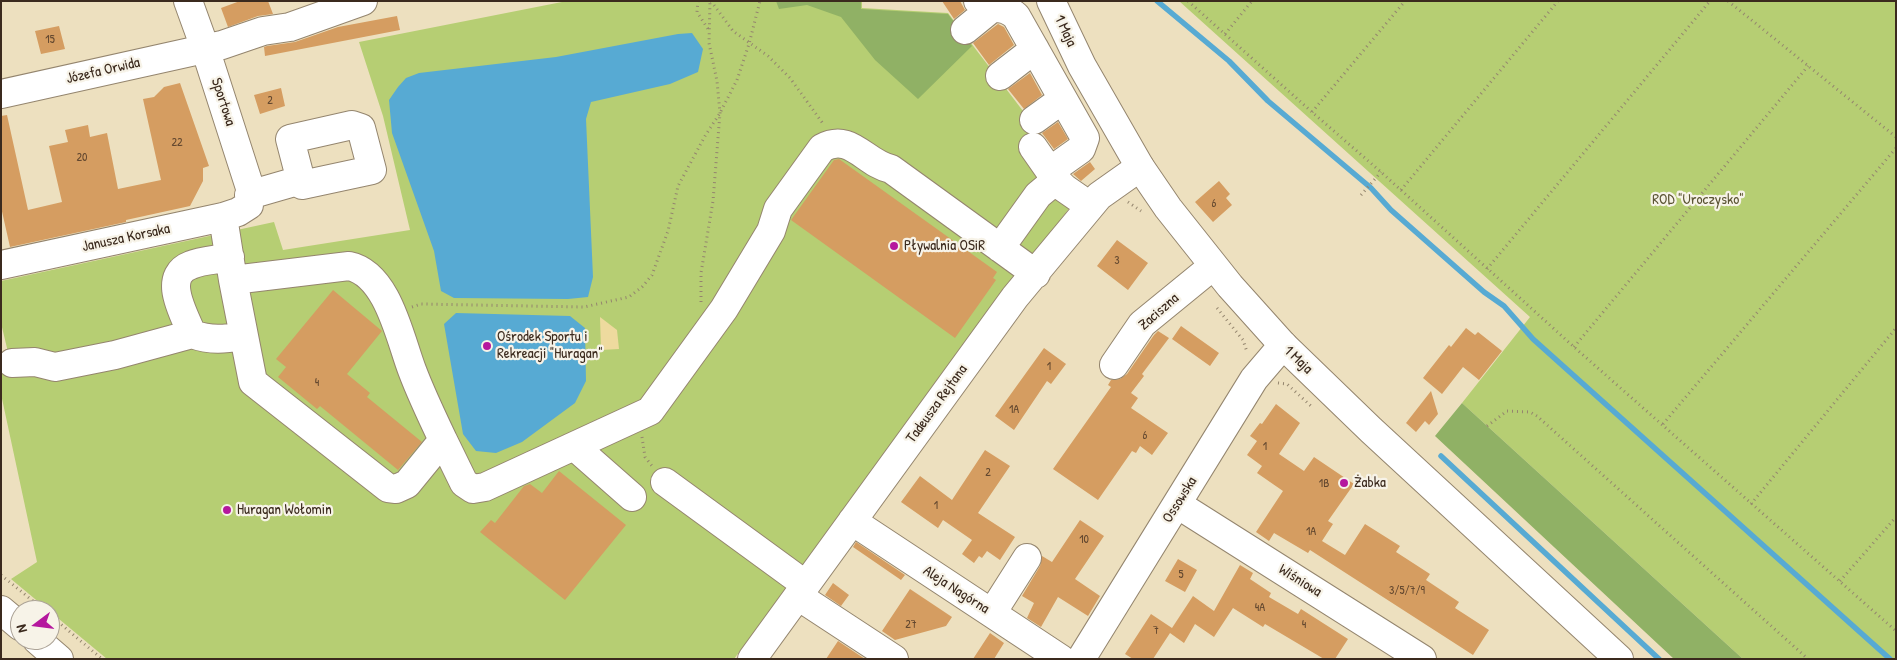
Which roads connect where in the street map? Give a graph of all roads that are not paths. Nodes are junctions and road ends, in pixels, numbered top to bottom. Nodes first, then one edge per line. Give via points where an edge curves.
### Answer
1 (188, 1) edge
2 (363, 1) edge
3 (1051, 1) edge
4 (985, 5) edge
5 (965, 30) dead end
6 (206, 48) junction
7 (1035, 49) junction
8 (1000, 76) dead end
9 (1, 94) edge
10 (1063, 99) junction
11 (1034, 120) dead end
12 (1033, 147) dead end
13 (1140, 167) junction
14 (1053, 176) junction
15 (301, 180) dead end
16 (249, 200) junction
17 (1090, 206) junction
18 (223, 217) junction
19 (1000, 248) junction
20 (1, 265) edge
21 (1213, 266) junction
22 (231, 269) junction
23 (1036, 274) junction
24 (192, 334) junction
25 (244, 336) junction
26 (1283, 345) junction
27 (12, 363) dead end
28 (1114, 365) dead end
29 (443, 440) junction
30 (574, 446) junction
31 (665, 482) road end
32 (632, 497) dead end
33 (1177, 504) junction
34 (852, 521) junction
35 (1027, 558) dead end
36 (802, 590) junction
37 (992, 613) junction
38 (49, 650) edge
39 (1610, 656) edge
40 (59, 659) edge
41 (752, 659) edge
42 (894, 659) edge
43 (1061, 659) edge
44 (1081, 659) edge
45 (1422, 659) edge

1 - 6 street, Sportowa
2 - 6 street, Józefa Orwida via 290,27 262,31
3 - 13 street, 1 Maja via 1082,66
4 - 5 street
4 - 7 street via 999,7 1016,16
6 - 9 street, Józefa Orwida
6 - 16 street, Sportowa via 250,188
7 - 8 street
7 - 10 street
10 - 11 street
10 - 14 street via 1085,138 1081,149
12 - 14 street
13 - 17 street, Tadeusza Rejtana
13 - 21 street, 1 Maja
14 - 17 street
14 - 19 street
15 - 16 street, Janusza Korsaka
16 - 18 street, Janusza Korsaka via 238,212
17 - 23 street, Tadeusza Rejtana
18 - 20 street, Janusza Korsaka
18 - 22 street
19 - 23 street
19 - 30 street via 891,169 880,166 851,146 836,142 822,148 778,209 771,231 724,309 650,411
21 - 26 street, 1 Maja
21 - 28 street, Zaciszna via 1142,324
22 - 24 street via 191,265 180,271 176,282 178,298
22 - 25 street
22 - 29 street via 337,267 357,268 366,274 393,312 411,369
23 - 34 street, Tadeusza Rejtana via 1015,297
24 - 25 street via 220,340
24 - 27 street via 55,367 35,362
25 - 29 street via 254,382 388,488 396,489 407,484
26 - 33 street, Ossowska via 1254,379
26 - 39 street, 1 Maja
29 - 30 street via 464,483 473,489 485,487
30 - 32 street
31 - 36 street
33 - 44 street, Ossowska
33 - 45 street, Wiśniowa
34 - 36 street, Tadeusza Rejtana
34 - 37 street, Aleja Nagórna
35 - 37 street
36 - 41 street, Tadeusza Rejtana
36 - 42 street
37 - 43 street, Aleja Nagórna
38 - 40 street

